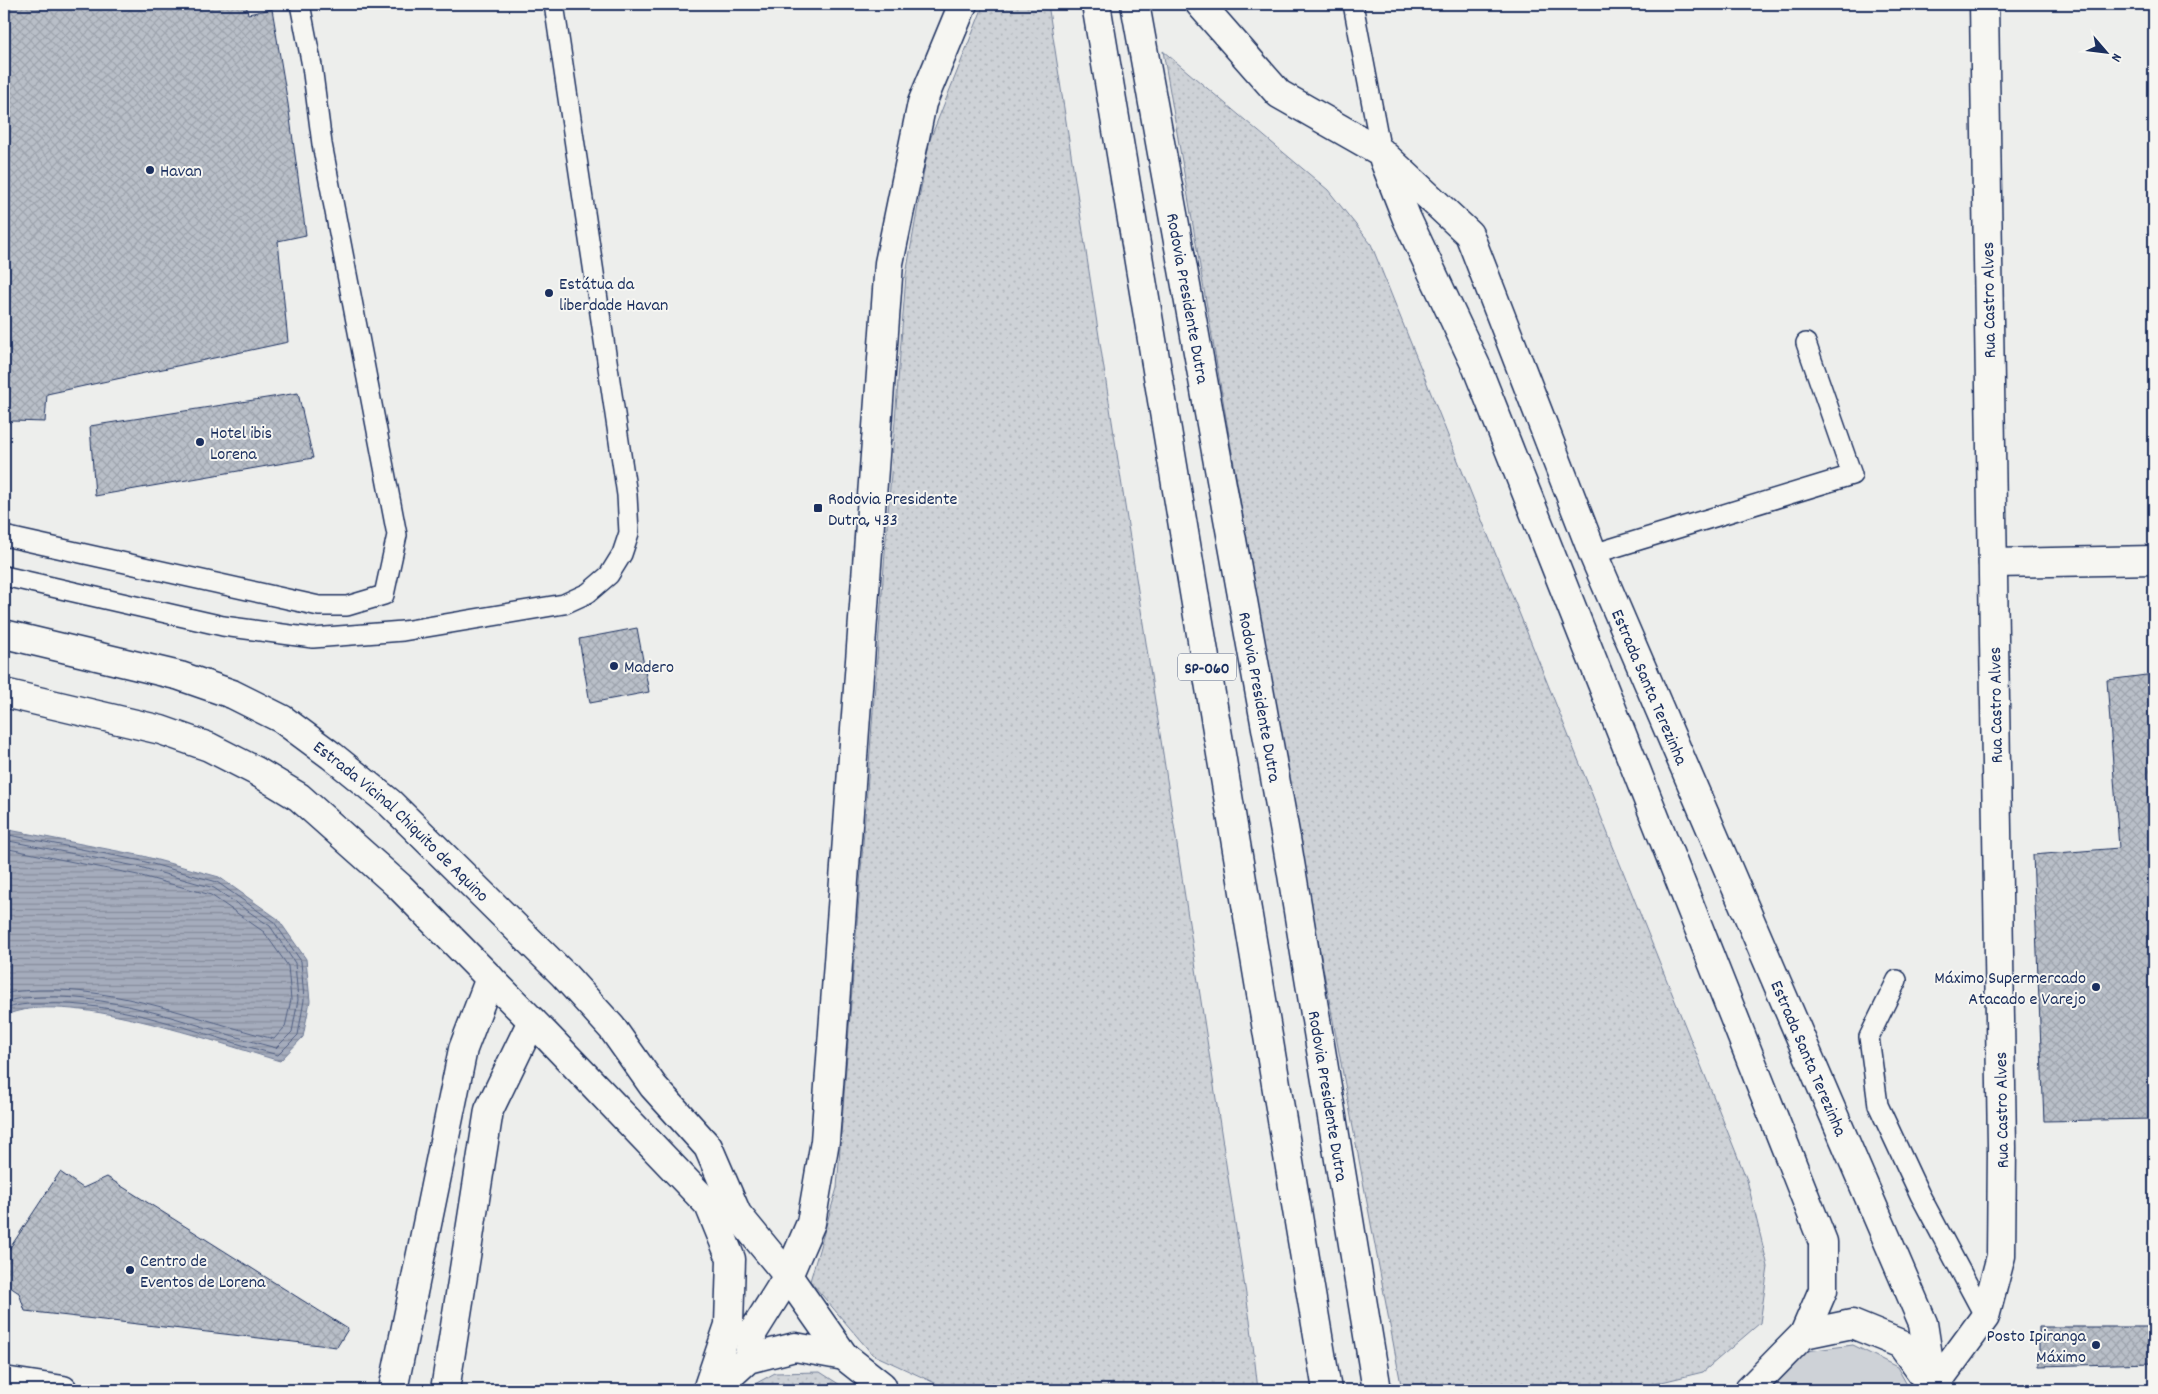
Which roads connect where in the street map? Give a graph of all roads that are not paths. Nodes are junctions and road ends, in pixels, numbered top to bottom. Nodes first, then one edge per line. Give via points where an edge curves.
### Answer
1 (300, 4) edge
2 (554, 4) edge
3 (962, 4) edge
4 (1096, 4) edge
5 (1135, 4) edge
6 (1200, 4) edge
7 (1354, 4) edge
8 (1984, 4) edge
9 (1381, 152) junction
10 (1806, 343) dead end
11 (4, 536) edge
12 (1593, 554) junction
13 (2154, 560) edge
14 (1993, 563) junction
15 (4, 576) edge
16 (4, 634) edge
17 (4, 693) edge
18 (490, 978) junction
19 (1897, 980) dead end
20 (532, 1021) junction
21 (788, 1276) junction
22 (1985, 1318) junction
23 (1804, 1334) junction
24 (844, 1356) junction
25 (748, 1359) junction
26 (4, 1381) edge
27 (887, 1389) edge
28 (1937, 1389) edge
29 (63, 1390) edge
30 (394, 1390) edge
31 (445, 1390) edge
32 (707, 1390) edge
33 (714, 1390) edge
34 (1327, 1390) edge
35 (1377, 1390) edge
36 (1748, 1390) edge

1 - 11 lane via 322,144 396,535 384,595 347,606 319,606
2 - 15 lane via 627,495 628,533 622,554 609,575 588,592 564,604 403,631 313,638 223,626
3 - 21 main road via 922,103 889,263 825,1141 811,1223
4 - 34 main road, SP-060
5 - 35 main road, Rodovia Presidente Dutra / SP-060 via 1287,844
6 - 9 main road, Estrada Santa Terezinha via 1280,94
7 - 9 lane
8 - 14 main road, Rua Castro Alves
9 - 12 main road, Estrada Santa Terezinha via 1469,234
9 - 23 main road via 1408,219 1477,368 1823,1242 1824,1290
10 - 12 lane via 1852,474
12 - 28 main road, Estrada Santa Terezinha via 1923,1323
13 - 14 main road
14 - 22 main road, Rua Castro Alves via 2001,1256
16 - 21 main road, Estrada Vicinal Chiquito de Aquino via 180,676 232,694 282,719 390,803 564,975 612,1028 653,1086 708,1147 737,1214
17 - 18 main road via 160,730 209,748 256,771 299,797 343,835
18 - 20 main road
18 - 30 main road via 463,1049
19 - 22 lane via 1869,1037 1878,1105 1920,1195
20 - 31 main road via 488,1110
20 - 32 main road via 709,1205 731,1259 729,1325
21 - 24 main road, Estrada Vicinal Chiquito de Aquino
21 - 25 main road via 753,1332
22 - 28 main road, Rua Castro Alves
23 - 28 main road via 1852,1324 1901,1344
23 - 36 main road
24 - 25 main road via 795,1347
24 - 27 main road
25 - 33 main road
26 - 29 main road

